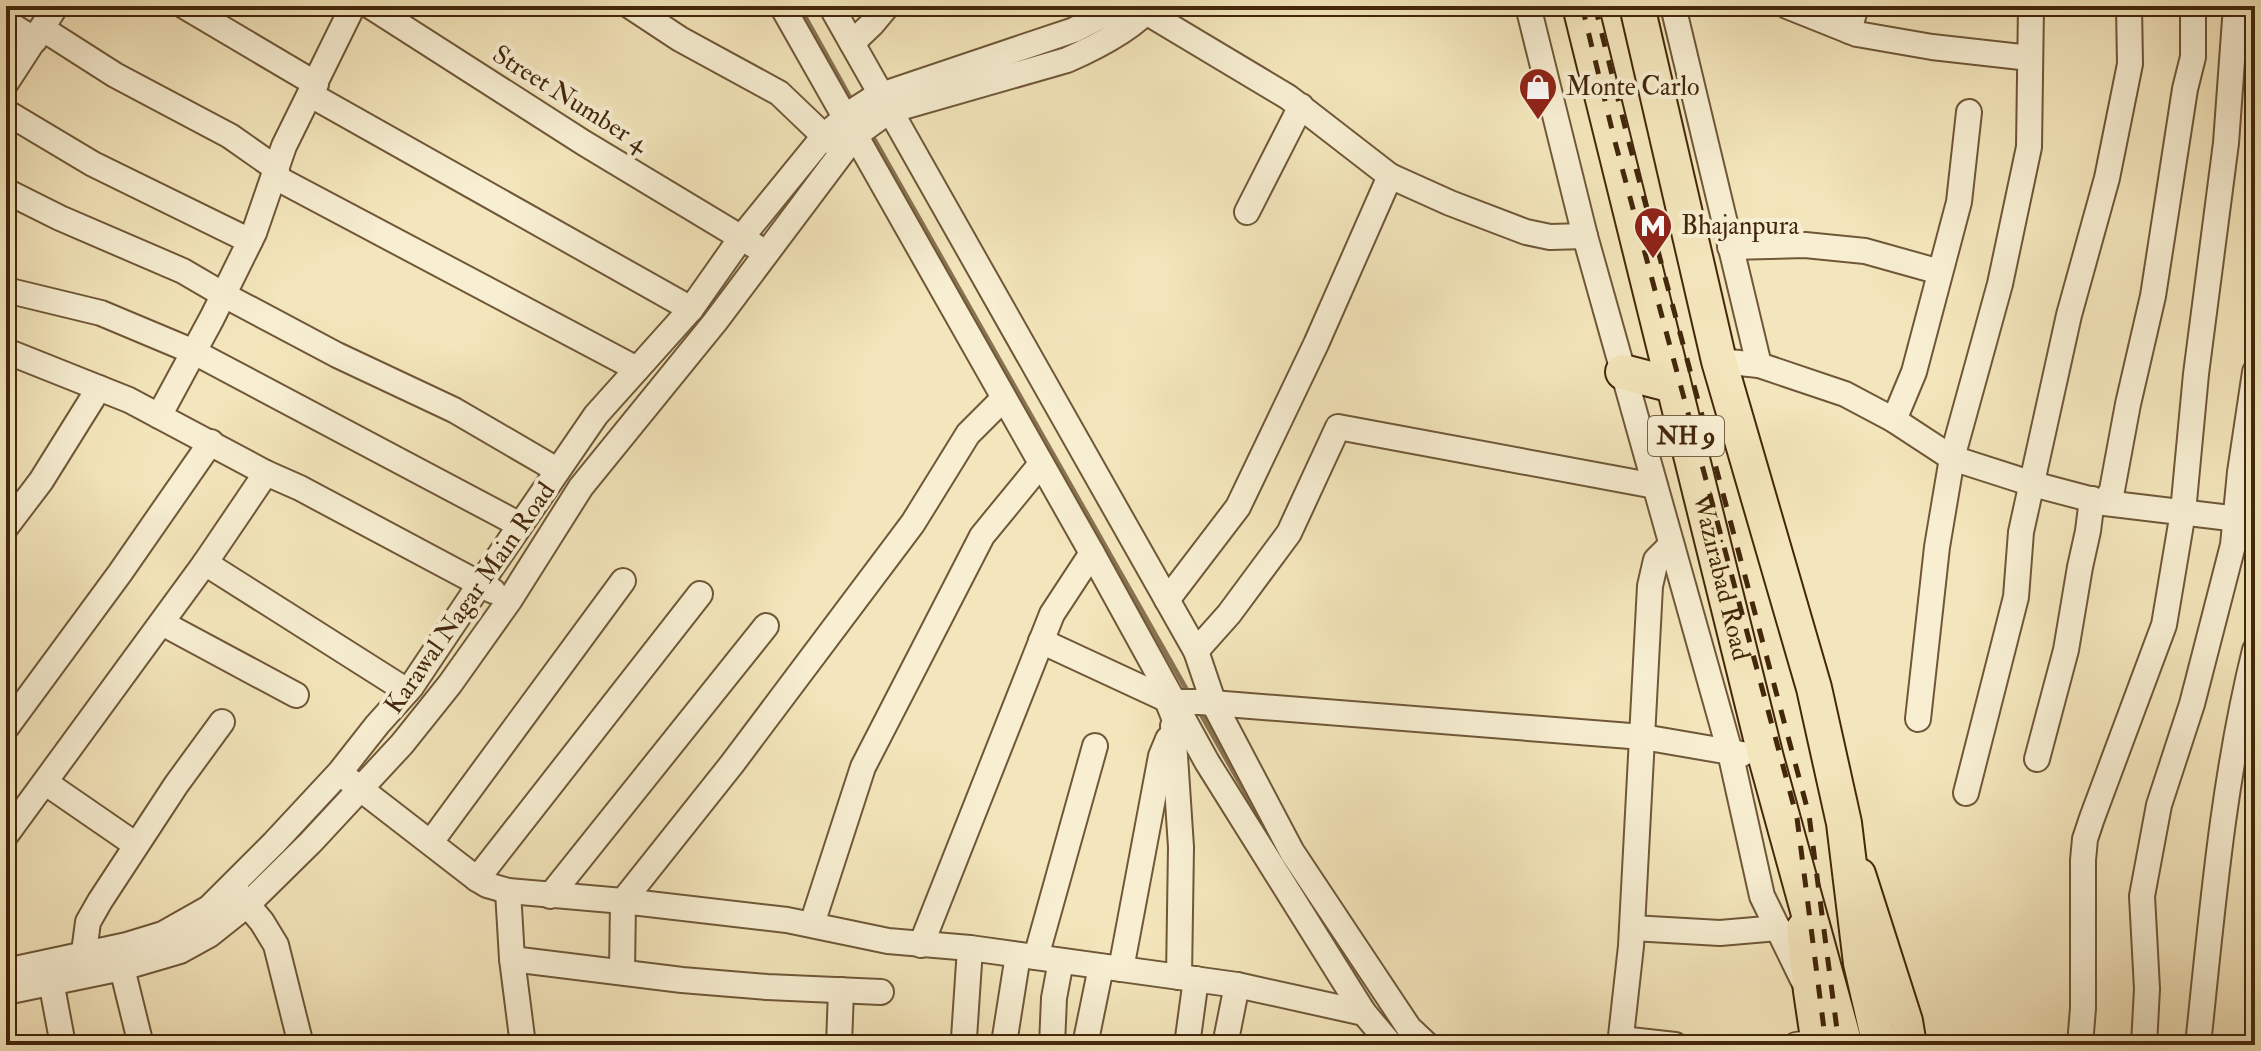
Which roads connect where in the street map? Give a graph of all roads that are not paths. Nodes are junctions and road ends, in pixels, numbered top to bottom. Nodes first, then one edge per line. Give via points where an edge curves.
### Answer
1 (56, 6) edge
2 (184, 6) edge
3 (353, 6) edge
4 (370, 6) edge
5 (630, 6) edge
6 (782, 6) edge
7 (831, 6) edge
8 (887, 6) edge
9 (1121, 6) edge
10 (1528, 6) edge
11 (1580, 6) edge
12 (1637, 6) edge
13 (1673, 6) edge
14 (1787, 6) edge
15 (1856, 6) edge
16 (2031, 6) edge
17 (2129, 6) edge
18 (2193, 6) edge
19 (2236, 6) edge
20 (1149, 9) edge
21 (6, 22) edge
22 (1849, 31) junction
23 (39, 35) junction
24 (852, 43) junction
25 (2030, 58) junction
26 (6, 83) edge
27 (313, 90) junction
28 (882, 104) junction
29 (1301, 106) junction
30 (6, 112) edge
31 (1969, 112) dead end
32 (848, 130) junction
33 (276, 173) junction
34 (1390, 176) junction
35 (6, 191) edge
36 (1247, 212) dead end
37 (1585, 236) junction
38 (741, 238) junction
39 (250, 241) junction
40 (1730, 247) junction
41 (766, 252) junction
42 (1940, 272) junction
43 (6, 290) edge
44 (224, 295) junction
45 (691, 309) junction
46 (6, 351) edge
47 (194, 352) junction
48 (1719, 361) junction
49 (1759, 365) junction
50 (637, 369) junction
51 (1623, 372) junction
52 (2255, 372) edge
53 (1673, 385) junction
54 (99, 388) junction
55 (1003, 399) junction
56 (159, 416) junction
57 (1894, 420) junction
58 (211, 442) junction
59 (1952, 458) junction
60 (1041, 464) junction
61 (557, 470) junction
62 (266, 473) junction
63 (2033, 484) junction
64 (1655, 486) junction
65 (2098, 501) junction
66 (2183, 512) junction
67 (2246, 520) edge
68 (520, 525) junction
69 (6, 527) edge
70 (1671, 545) junction
71 (1092, 553) junction
72 (205, 563) junction
73 (623, 581) dead end
74 (480, 584) junction
75 (700, 594) dead end
76 (1167, 600) junction
77 (509, 601) junction
78 (162, 623) junction
79 (766, 626) dead end
80 (1041, 641) junction
81 (2255, 650) edge
82 (1196, 651) junction
83 (407, 691) junction
84 (296, 695) dead end
85 (1184, 706) junction
86 (1918, 719) dead end
87 (222, 722) dead end
88 (6, 728) edge
89 (1643, 737) junction
90 (1095, 746) dead end
91 (1730, 752) junction
92 (1766, 758) junction
93 (2037, 759) dead end
94 (340, 772) junction
95 (46, 783) junction
96 (361, 790) junction
97 (1966, 793) dead end
98 (1844, 823) junction
99 (6, 835) edge
100 (431, 842) junction
101 (136, 845) junction
102 (1795, 866) junction
103 (477, 879) junction
104 (231, 885) junction
105 (508, 891) junction
106 (550, 896) junction
107 (623, 901) junction
108 (248, 904) junction
109 (812, 924) junction
110 (1632, 928) junction
111 (1778, 928) junction
112 (921, 945) junction
113 (970, 948) junction
114 (84, 952) junction
115 (1027, 956) junction
116 (512, 959) junction
117 (1061, 961) junction
118 (122, 968) junction
119 (1111, 968) junction
120 (622, 972) junction
121 (8, 977) edge
122 (1188, 978) junction
123 (51, 981) junction
124 (1237, 985) junction
125 (841, 990) junction
126 (1809, 991) junction
127 (881, 992) dead end
128 (1364, 1013) junction
129 (1005, 1037) dead end
130 (964, 1038) dead end
131 (1620, 1042) edge
132 (1819, 1044) edge
133 (63, 1045) edge
134 (141, 1045) edge
135 (301, 1045) edge
136 (523, 1045) edge
137 (839, 1045) edge
138 (1052, 1045) edge
139 (1085, 1045) edge
140 (1187, 1045) edge
141 (1225, 1045) edge
142 (1391, 1045) edge
143 (1427, 1045) edge
144 (1675, 1045) edge
145 (1880, 1045) edge
146 (1911, 1045) edge
147 (2080, 1045) edge
148 (2144, 1045) edge
149 (2198, 1045) edge

1 - 23 street
2 - 27 street
3 - 27 street
4 - 38 street, Street Number 4
5 - 32 street
6 - 32 street
7 - 24 street
8 - 24 street
9 - 28 street via 1074,30
10 - 37 street
11 - 53 highway, Wazirabad Road / NH 9
12 - 48 highway, NH 9
13 - 40 street
14 - 22 street
15 - 22 street
16 - 25 street
17 - 63 street via 2130,64 2110,164 2069,315
18 - 65 street via 2193,57 2153,296 2112,490
19 - 66 street via 2226,143
20 - 28 street via 1109,39 1067,60
20 - 29 street
21 - 23 street
22 - 25 street
23 - 26 street
23 - 33 street via 230,136
24 - 28 street
25 - 59 street via 2029,147 2000,284
27 - 33 street
27 - 45 street
28 - 32 street, Karawal Nagar Main Road
28 - 76 street
29 - 34 street
29 - 36 street
30 - 39 street via 93,164
31 - 42 street via 1959,202
32 - 38 street, Karawal Nagar Main Road
32 - 41 street, Karawal Nagar Main Road via 828,173
32 - 55 street
33 - 39 street
33 - 50 street
34 - 37 street via 1526,232
34 - 76 street via 1238,507
35 - 44 street via 183,271
37 - 51 street
38 - 41 street, Street Number 4
38 - 45 street, Karawal Nagar Main Road
39 - 44 street
40 - 42 street via 1805,245 1865,251
40 - 49 street
41 - 77 street, Karawal Nagar Main Road via 581,487
42 - 57 street via 1914,372
43 - 47 street via 101,313
44 - 47 street
44 - 61 street via 454,410
45 - 50 street, Karawal Nagar Main Road
46 - 54 street
47 - 56 street
47 - 68 street
48 - 49 street
48 - 98 highway, NH 9 via 1814,688
49 - 57 street via 1845,394
50 - 61 street, Karawal Nagar Main Road
51 - 53 highway
51 - 64 street
52 - 67 street via 2240,472
53 - 92 highway, Wazirabad Road / NH 9
54 - 56 street
54 - 69 street
55 - 60 street
55 - 107 street via 968,434 913,523
56 - 58 street
57 - 59 street
58 - 62 street
58 - 88 street
59 - 63 street
59 - 86 street
60 - 71 street
60 - 109 street via 982,536 863,767
61 - 68 street, Karawal Nagar Main Road
62 - 72 street
62 - 74 street
63 - 65 street
63 - 97 street via 2021,532 2016,597
64 - 70 street
64 - 82 street via 1338,427 1289,533
65 - 66 street
65 - 93 street
66 - 67 street
66 - 147 street via 2164,625 2085,839
67 - 148 street via 2233,545 2205,659 2159,805 2142,896
68 - 74 street, Karawal Nagar Main Road
70 - 89 street via 1656,560 1650,586
70 - 91 street
71 - 80 street via 1052,614
71 - 85 street
72 - 78 street
72 - 83 street
73 - 100 street
74 - 77 street
74 - 83 street, Karawal Nagar Main Road
75 - 103 street
76 - 82 street
77 - 96 street, Karawal Nagar Main Road via 450,684
78 - 84 street
78 - 95 street
79 - 106 street
80 - 85 street
80 - 112 street
81 - 149 street via 2237,725
82 - 85 street
83 - 94 street, Karawal Nagar Main Road
85 - 89 street
85 - 119 street via 1161,756
85 - 122 street via 1181,847
85 - 128 street via 1207,762
85 - 143 street via 1292,852 1409,1028
87 - 101 street
89 - 91 street
89 - 110 street
90 - 115 street
91 - 92 street
91 - 111 street via 1762,896
92 - 102 highway, Wazirabad Road / NH 9
94 - 96 street
94 - 104 street, Karawal Nagar Main Road
95 - 99 street
95 - 101 street
96 - 100 street
96 - 108 street, Karawal Nagar Main Road
98 - 145 highway, NH 9 via 1861,963
98 - 146 main road
100 - 103 street
101 - 114 street via 88,922
102 - 126 main road, Wazirabad Road
102 - 132 highway, Wazirabad Road / NH 9
103 - 105 street
104 - 108 street
104 - 114 street, Karawal Nagar Main Road via 209,908 163,934
105 - 106 street
105 - 116 street
106 - 107 street
107 - 109 street
107 - 120 street
108 - 118 street, Karawal Nagar Main Road via 180,951
108 - 135 street via 276,945
109 - 112 street
110 - 111 street via 1720,933
110 - 131 street
111 - 126 street
112 - 113 street
113 - 115 street
113 - 130 street
114 - 121 street, Karawal Nagar Main Road
115 - 117 street
115 - 129 street
116 - 120 street
116 - 136 street
117 - 119 street
117 - 138 street
118 - 123 street, Karawal Nagar Main Road
118 - 134 street
119 - 122 street
119 - 139 street
120 - 125 street
121 - 123 street, Karawal Nagar Main Road
122 - 124 street
122 - 140 street
123 - 133 street
124 - 128 street
124 - 141 street
125 - 127 street
125 - 137 street
126 - 132 main road, Wazirabad Road
128 - 142 street
131 - 144 street

